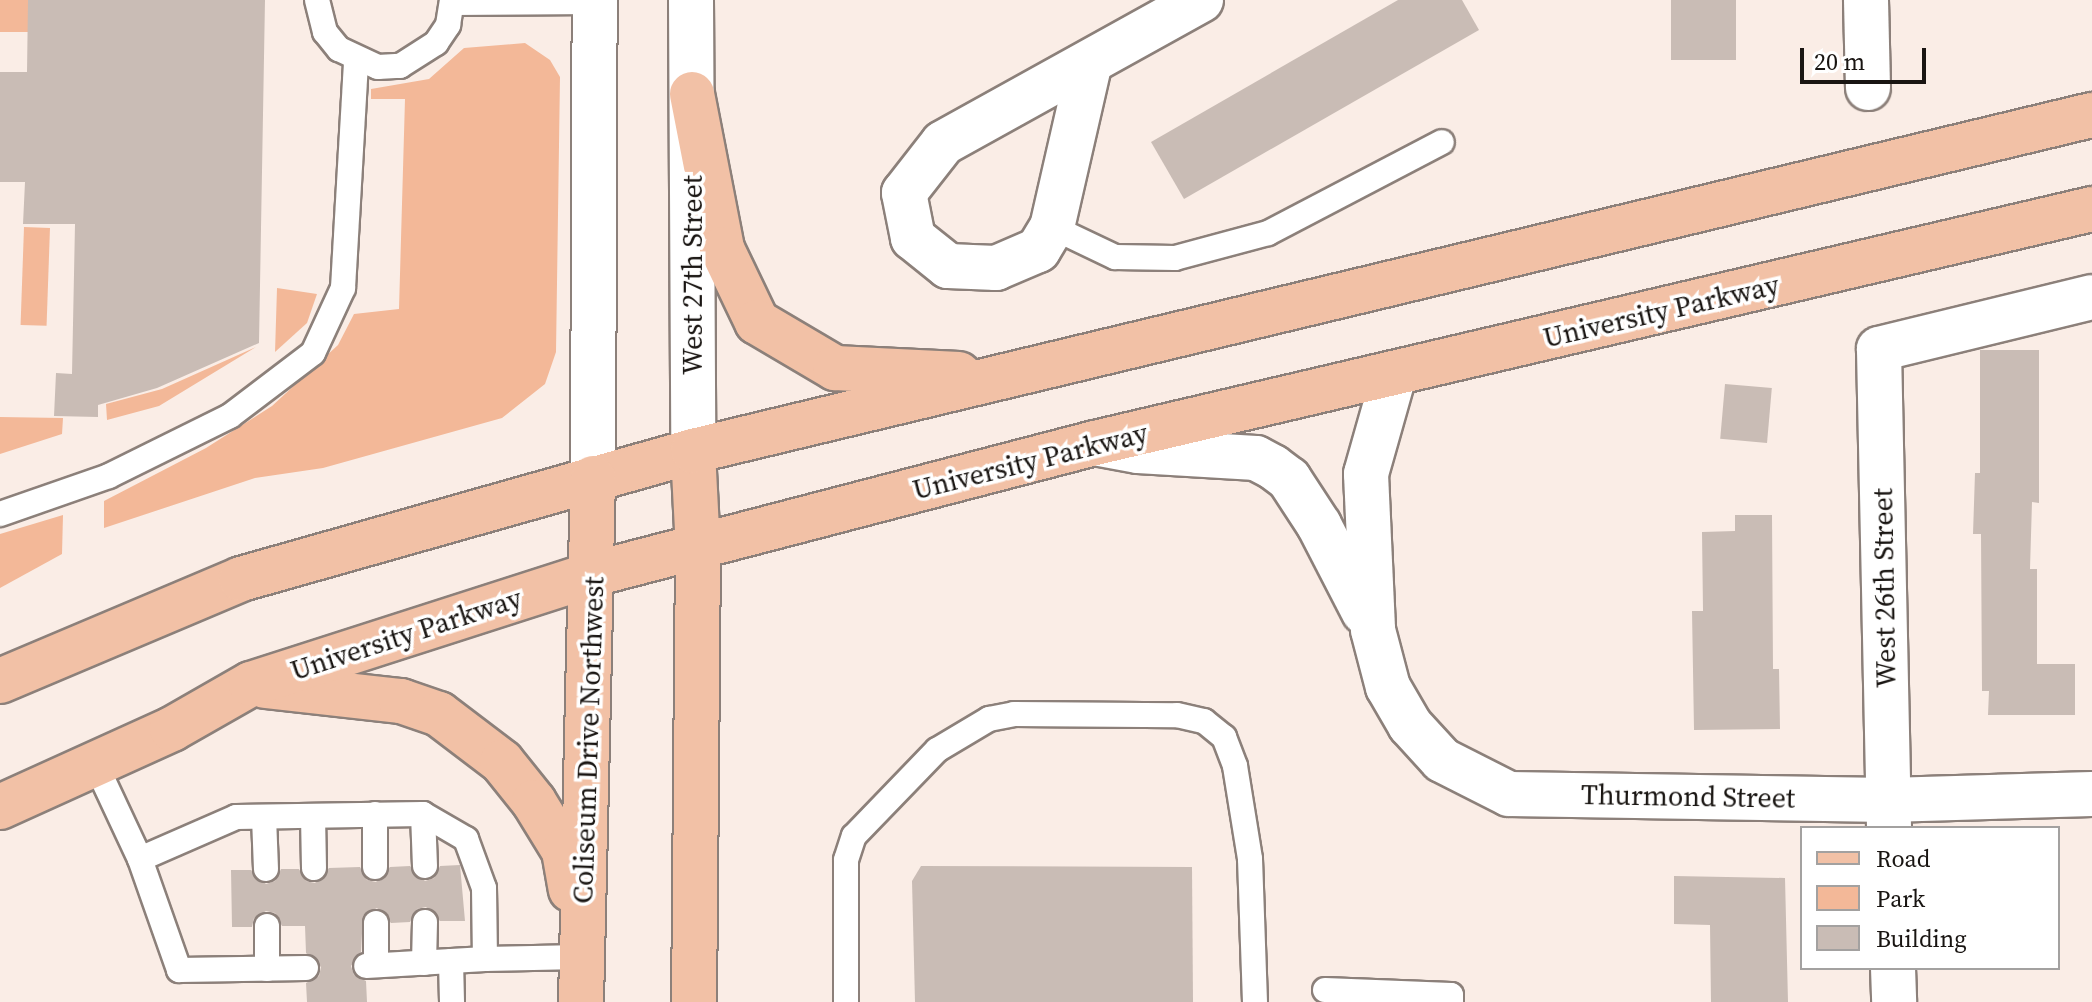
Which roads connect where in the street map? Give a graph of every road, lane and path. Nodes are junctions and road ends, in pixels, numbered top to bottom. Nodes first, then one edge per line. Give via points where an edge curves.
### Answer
1 (317, 0) edge
2 (691, 0) edge
3 (1201, 0) edge
4 (1866, 0) edge
5 (595, 1) edge
6 (452, 2) edge
7 (356, 61) junction
8 (1089, 66) junction
9 (1868, 88) dead end
10 (692, 94) junction
11 (2092, 115) edge
12 (1442, 142) dead end
13 (2092, 209) edge
14 (1052, 227) junction
15 (2092, 297) edge
16 (1394, 375) junction
17 (1013, 377) junction
18 (1095, 443) junction
19 (693, 451) junction
20 (593, 478) junction
21 (0, 514) edge
22 (698, 550) junction
23 (593, 574) junction
24 (1373, 630) junction
25 (0, 681) edge
26 (251, 684) junction
27 (95, 763) junction
28 (2092, 794) edge
29 (0, 807) edge
30 (375, 814) junction
31 (423, 814) junction
32 (1888, 814) edge
33 (313, 816) junction
34 (264, 817) junction
35 (140, 859) junction
36 (425, 866) dead end
37 (375, 867) dead end
38 (314, 868) dead end
39 (266, 869) dead end
40 (425, 922) dead end
41 (376, 923) dead end
42 (267, 926) dead end
43 (581, 949) junction
44 (485, 959) junction
45 (451, 961) junction
46 (424, 963) junction
47 (306, 968) dead end
48 (267, 969) junction
49 (1893, 970) edge
50 (1325, 990) dead end
51 (452, 1002) edge
52 (581, 1002) edge
53 (694, 1002) edge
54 (846, 1002) edge
55 (1255, 1002) edge
56 (1451, 1002) edge
57 (1894, 1002) edge

1 - 7 lane via 325,32
2 - 10 street, West 27th Street
3 - 8 street
4 - 9 street
5 - 6 lane
5 - 20 street
6 - 7 lane via 442,34 419,57 389,66
7 - 21 lane via 343,288 313,353 230,416 109,476
8 - 14 street
8 - 14 street via 943,143 904,193 913,238 948,266 996,268 1038,250
10 - 17 main road via 722,249 757,322 835,368
10 - 19 street, West 27th Street
11 - 17 main road
12 - 14 lane via 1268,233 1175,258 1115,257
13 - 16 main road, University Parkway
15 - 32 street, West 26th Street via 1879,349
16 - 18 main road, University Parkway
16 - 24 street, Thurmond Street via 1366,474
17 - 19 main road
18 - 22 main road, University Parkway
18 - 24 street, Thurmond Street via 1256,458 1273,467 1289,479 1319,525
19 - 20 main road
19 - 22 main road, West 27th Street
20 - 23 main road, Coliseum Drive Northwest
20 - 25 main road via 241,579
22 - 23 main road, University Parkway
22 - 53 main road
23 - 26 main road, University Parkway
23 - 43 main road, Coliseum Drive Northwest
24 - 32 street, Thurmond Street via 1388,687 1410,725 1442,760 1509,794
26 - 27 main road, University Parkway via 172,729
26 - 43 main road via 401,701 439,714 470,735 502,762 564,851
27 - 29 main road, University Parkway
27 - 35 lane
28 - 32 street, Thurmond Street
30 - 31 lane
30 - 33 lane
30 - 37 lane
31 - 36 lane
31 - 44 lane via 466,839 484,888
33 - 34 lane
33 - 38 lane
34 - 35 lane via 236,817
34 - 39 lane
35 - 48 lane via 179,970
40 - 46 lane
41 - 46 lane via 371,966
42 - 48 lane
43 - 44 lane
43 - 52 main road, Coliseum Drive Northwest
44 - 45 lane
45 - 46 lane
45 - 51 lane
47 - 48 lane
49 - 57 street
50 - 56 lane via 1451,995
54 - 55 lane via 846,860 854,836 937,750 989,719 1014,714 1177,715 1204,721 1224,737 1235,766 1250,859

